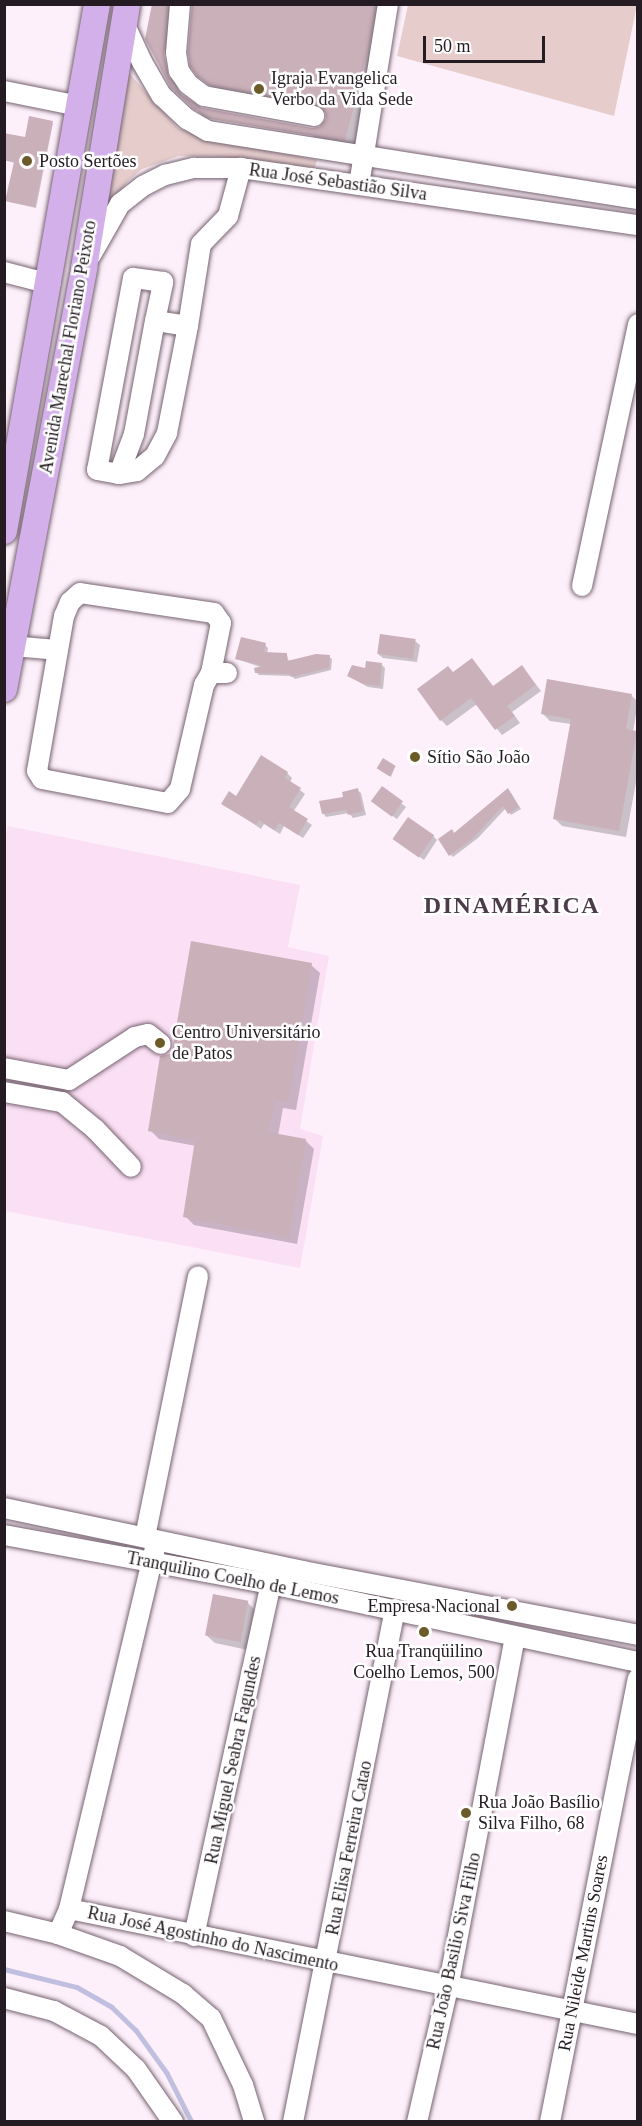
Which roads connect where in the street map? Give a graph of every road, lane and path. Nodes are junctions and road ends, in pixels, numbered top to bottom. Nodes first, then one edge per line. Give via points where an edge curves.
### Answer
1 (97, 4) edge
2 (180, 4) edge
3 (388, 4) edge
4 (126, 14) edge
5 (4, 91) edge
6 (80, 106) junction
7 (315, 116) dead end
8 (364, 156) junction
9 (241, 168) junction
10 (359, 185) junction
11 (638, 199) edge
12 (637, 222) edge
13 (84, 268) junction
14 (4, 272) edge
15 (50, 284) junction
16 (155, 321) junction
17 (638, 324) edge
18 (188, 326) junction
19 (119, 474) junction
20 (4, 531) edge
21 (582, 586) dead end
22 (12, 646) junction
23 (58, 650) junction
24 (4, 689) edge
25 (162, 1044) dead end
26 (4, 1068) edge
27 (4, 1092) edge
28 (131, 1167) dead end
29 (198, 1276) dead end
30 (4, 1508) edge
31 (4, 1535) edge
32 (151, 1538) junction
33 (151, 1561) junction
34 (301, 1580) junction
35 (272, 1584) junction
36 (395, 1609) junction
37 (638, 1635) edge
38 (515, 1638) junction
39 (638, 1662) edge
40 (638, 1679) edge
41 (69, 1909) junction
42 (4, 1921) edge
43 (58, 1934) junction
44 (194, 1936) junction
45 (327, 1963) junction
46 (448, 1988) junction
47 (4, 1998) edge
48 (572, 2011) junction
49 (638, 2024) edge
50 (173, 2121) edge
51 (254, 2121) edge
52 (293, 2121) edge
53 (417, 2121) edge
54 (550, 2121) edge

1 - 6 main road, Avenida Marechal Floriano Peixoto
2 - 7 street via 176,53 178,71 188,84 204,96
3 - 8 street
4 - 8 street, Rua José Sebastião Silva via 142,62 162,96 194,123 208,131
4 - 13 main road, Avenida Marechal Floriano Peixoto
5 - 6 street
6 - 15 main road, Avenida Marechal Floriano Peixoto
8 - 10 street
8 - 11 street, Rua José Sebastião Silva
9 - 10 street, Rua José Sebastião Silva
9 - 13 street, Rua José Sebastião Silva via 194,168 143,186 120,204
9 - 18 street via 228,216 201,244
10 - 12 street, Rua José Sebastião Silva
13 - 22 main road, Avenida Marechal Floriano Peixoto
14 - 15 street
15 - 20 main road, Avenida Marechal Floriano Peixoto
16 - 18 street
16 - 19 street via 134,434
16 - 19 street via 164,282 133,278 98,470
17 - 21 street
18 - 19 street via 167,433 155,456 138,471
22 - 23 street
22 - 24 main road, Avenida Marechal Floriano Peixoto
23 - 23 street via 64,616 70,602 80,593 214,613 221,622 219,673 204,685 180,789 168,803 42,779 37,771
25 - 26 street via 148,1034 135,1037 69,1080
27 - 28 street via 62,1102
29 - 32 street, Rua José Agostinho do Nascimento
30 - 32 street, Tranquilino Coelho de Lemos
31 - 33 street, Tranquilino Coelho de Lemos
32 - 33 street, Rua José Agostinho do Nascimento
32 - 34 street, Tranquilino Coelho de Lemos
33 - 35 street, Tranquilino Coelho de Lemos
33 - 41 street, Rua José Agostinho do Nascimento
34 - 35 street, Tranquilino Coelho de Lemos
34 - 36 street, Tranquilino Coelho de Lemos
34 - 37 street, Tranquilino Coelho de Lemos
35 - 44 street, Rua Miguel Seabra Fagundes
36 - 38 street, Tranquilino Coelho de Lemos
36 - 45 street, Rua Elisa Ferreira Catao
38 - 39 street, Tranquilino Coelho de Lemos
38 - 46 street, Rua João Basilio Siva Filho
40 - 48 street, Rua Nileide Martins Soares
41 - 43 street
41 - 44 street, Rua José Agostinho do Nascimento
42 - 43 street
43 - 51 street via 120,1956 183,1994 211,2018 238,2074
44 - 45 street, Rua José Agostinho do Nascimento
45 - 46 street, Rua José Agostinho do Nascimento
45 - 52 street, Rua Elisa Ferreira Catao
46 - 48 street, Rua José Agostinho do Nascimento
46 - 53 street, Rua João Basilio Siva Filho
47 - 50 street via 54,2011 101,2036 136,2069
48 - 49 street, Rua José Agostinho do Nascimento
48 - 54 street, Rua Nileide Martins Soares

